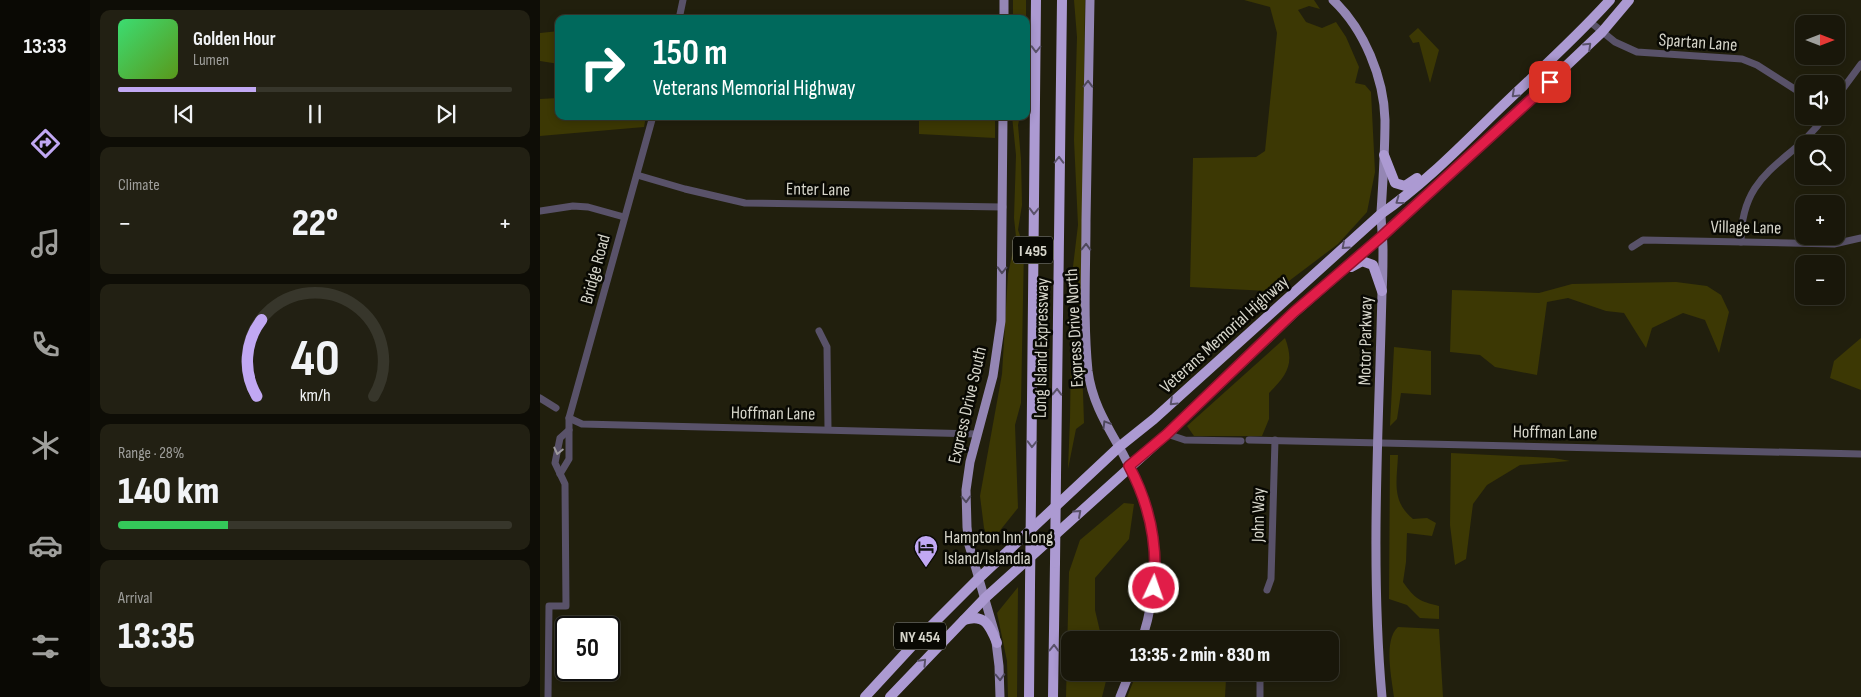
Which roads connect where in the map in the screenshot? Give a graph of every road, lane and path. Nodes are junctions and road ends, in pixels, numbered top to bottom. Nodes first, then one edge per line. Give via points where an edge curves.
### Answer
1 (683, 0) edge
2 (1004, 0) edge
3 (1036, 0) edge
4 (1062, 0) edge
5 (1090, 0) edge
6 (1333, 0) edge
7 (1610, 0) edge
8 (1629, 0) edge
9 (680, 15) edge
10 (1004, 15) edge
11 (1589, 21) junction
12 (1602, 32) junction
13 (1861, 64) edge
14 (1845, 86) edge
15 (1795, 89) edge
16 (652, 120) edge
17 (1003, 120) edge
18 (1818, 125) edge
19 (1454, 152) junction
20 (1384, 155) junction
21 (637, 175) junction
22 (1003, 207) junction
23 (540, 211) edge
24 (1381, 214) junction
25 (624, 217) junction
26 (1381, 237) junction
27 (1861, 238) edge
28 (1741, 242) junction
29 (1632, 247) dead end
30 (1382, 290) junction
31 (1316, 293) junction
32 (819, 331) dead end
33 (540, 398) edge
34 (556, 408) dead end
35 (569, 418) junction
36 (828, 429) junction
37 (569, 430) junction
38 (978, 434) junction
39 (1167, 434) junction
40 (1275, 440) junction
41 (1379, 443) junction
42 (1119, 447) junction
43 (1861, 454) edge
44 (1129, 466) junction
45 (560, 474) junction
46 (978, 579) junction
47 (1267, 590) dead end
48 (985, 598) junction
49 (963, 621) junction
50 (1144, 631) edge
51 (997, 643) junction
52 (1126, 681) edge
53 (1260, 681) edge
54 (548, 697) edge
55 (866, 697) edge
56 (890, 697) edge
57 (1000, 697) edge
58 (1028, 697) edge
59 (1053, 697) edge
60 (1120, 697) edge
61 (1260, 697) edge
62 (1382, 697) edge

1 - 9 street
2 - 10 main road
3 -> 58 highway, Long Island Expressway / I 495, bridge
59 -> 4 highway, Long Island Expressway / I 495, bridge
42 -> 5 main road, Express Drive North via 1094,399 1088,372 1086,251
6 - 20 main road, Motor Parkway via 1354,26 1370,56 1381,90 1385,119
7 - 11 highway, Veterans Memorial Highway / NY 454
8 - 12 highway, Veterans Memorial Highway / NY 454
11 - 12 street, Spartan Lane
11 -> 19 highway, Veterans Memorial Highway / NY 454
12 - 15 street, Spartan Lane via 1637,52 1742,59
26 -> 12 highway, Veterans Memorial Highway / NY 454
13 - 14 street
16 - 21 street, Bridge Road
17 - 22 main road, Express Drive South
18 - 28 street via 1756,186 1747,203
19 - 20 highway via 1405,186 1393,180
19 -> 24 highway, Veterans Memorial Highway / NY 454 via 1404,198
20 - 24 main road, Motor Parkway
21 - 22 street, Enter Lane via 745,202
21 - 25 street, Bridge Road
22 -> 38 main road, Express Drive South via 1001,321 993,376
23 - 25 street via 588,207
24 - 26 main road, Motor Parkway
24 -> 42 highway, Veterans Memorial Highway / NY 454 via 1154,420
25 - 35 street, Bridge Road
26 - 30 main road, Motor Parkway
26 - 31 highway, Veterans Memorial Highway / NY 454
27 - 28 street, Village Lane via 1834,244
28 - 29 street, Village Lane via 1643,240
30 - 31 highway via 1374,265 1362,262
30 - 41 main road, Motor Parkway
31 - 39 highway, Veterans Memorial Highway / NY 454
32 - 36 street via 827,347
33 - 34 street
35 - 36 street, Hoffman Lane via 582,424
35 - 37 street, Bridge Road
36 - 38 street, Hoffman Lane
37 - 45 street, Bridge Road via 570,459
37 -> 45 street, Bridge Road via 560,438 555,463
38 -> 46 main road, Express Drive South via 966,490 966,527
39 - 40 street, Hoffman Lane via 1185,440
39 - 44 highway, Veterans Memorial Highway / NY 454
40 - 41 street, Hoffman Lane
40 - 47 street, John Way via 1271,579
41 - 43 street, Hoffman Lane
41 - 62 main road, Motor Parkway via 1375,577
42 - 44 main road, Express Drive North
42 - 46 highway, Veterans Memorial Highway / NY 454
48 -> 44 highway, Veterans Memorial Highway / NY 454
44 - 50 main road, Express Drive North via 1146,506 1154,546 1153,596
45 - 54 street, Bridge Road via 565,484 566,606 549,606
46 - 48 main road, Express Drive South
46 - 55 highway, Veterans Memorial Highway / NY 454
48 - 49 highway, Veterans Memorial Highway / NY 454
48 - 51 main road, Express Drive South
49 - 51 highway via 972,618 982,620 989,626
56 -> 49 highway, Veterans Memorial Highway / NY 454
51 -> 57 main road, Express Drive South
52 - 60 main road
53 - 61 street

